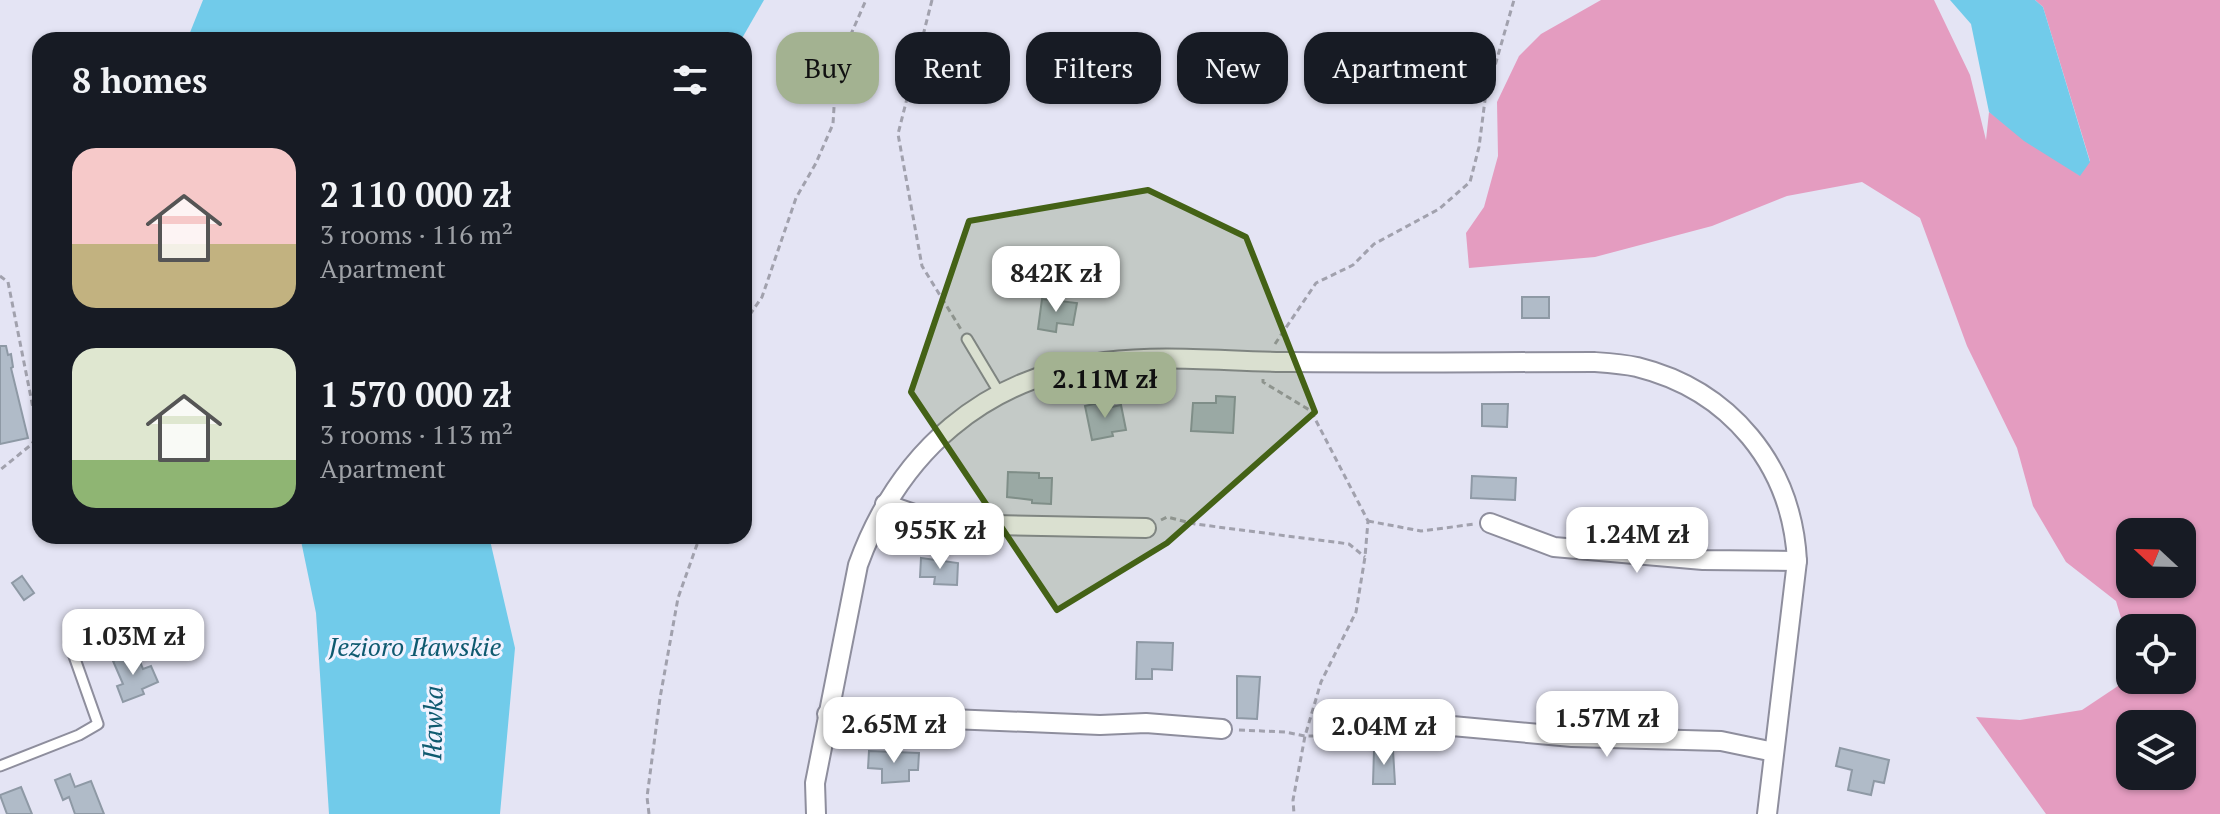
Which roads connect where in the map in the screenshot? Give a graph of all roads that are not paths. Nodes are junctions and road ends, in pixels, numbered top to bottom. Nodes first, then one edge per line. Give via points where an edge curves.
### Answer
1 (967, 339) road end
2 (1000, 394) junction
3 (885, 504) junction
4 (1490, 523) road end
5 (1146, 528) road end
6 (1797, 561) junction
7 (69, 642) dead end
8 (827, 714) junction
9 (1222, 729) road end
10 (1435, 735) road end
11 (1774, 752) junction
12 (0, 766) edge
13 (816, 814) edge
14 (1767, 814) edge

1 - 2 lane
2 - 3 street via 944,433 912,464
2 - 6 street via 1044,375 1105,362 1160,359 1635,366 1695,389 1729,413 1763,453 1790,511
3 - 5 street via 943,524
3 - 8 street via 858,565
4 - 6 street via 1554,547 1703,560
6 - 11 street
7 - 12 lane via 98,724
8 - 9 street
8 - 13 street via 815,783
10 - 11 street via 1452,726 1572,737 1721,741
11 - 14 street

